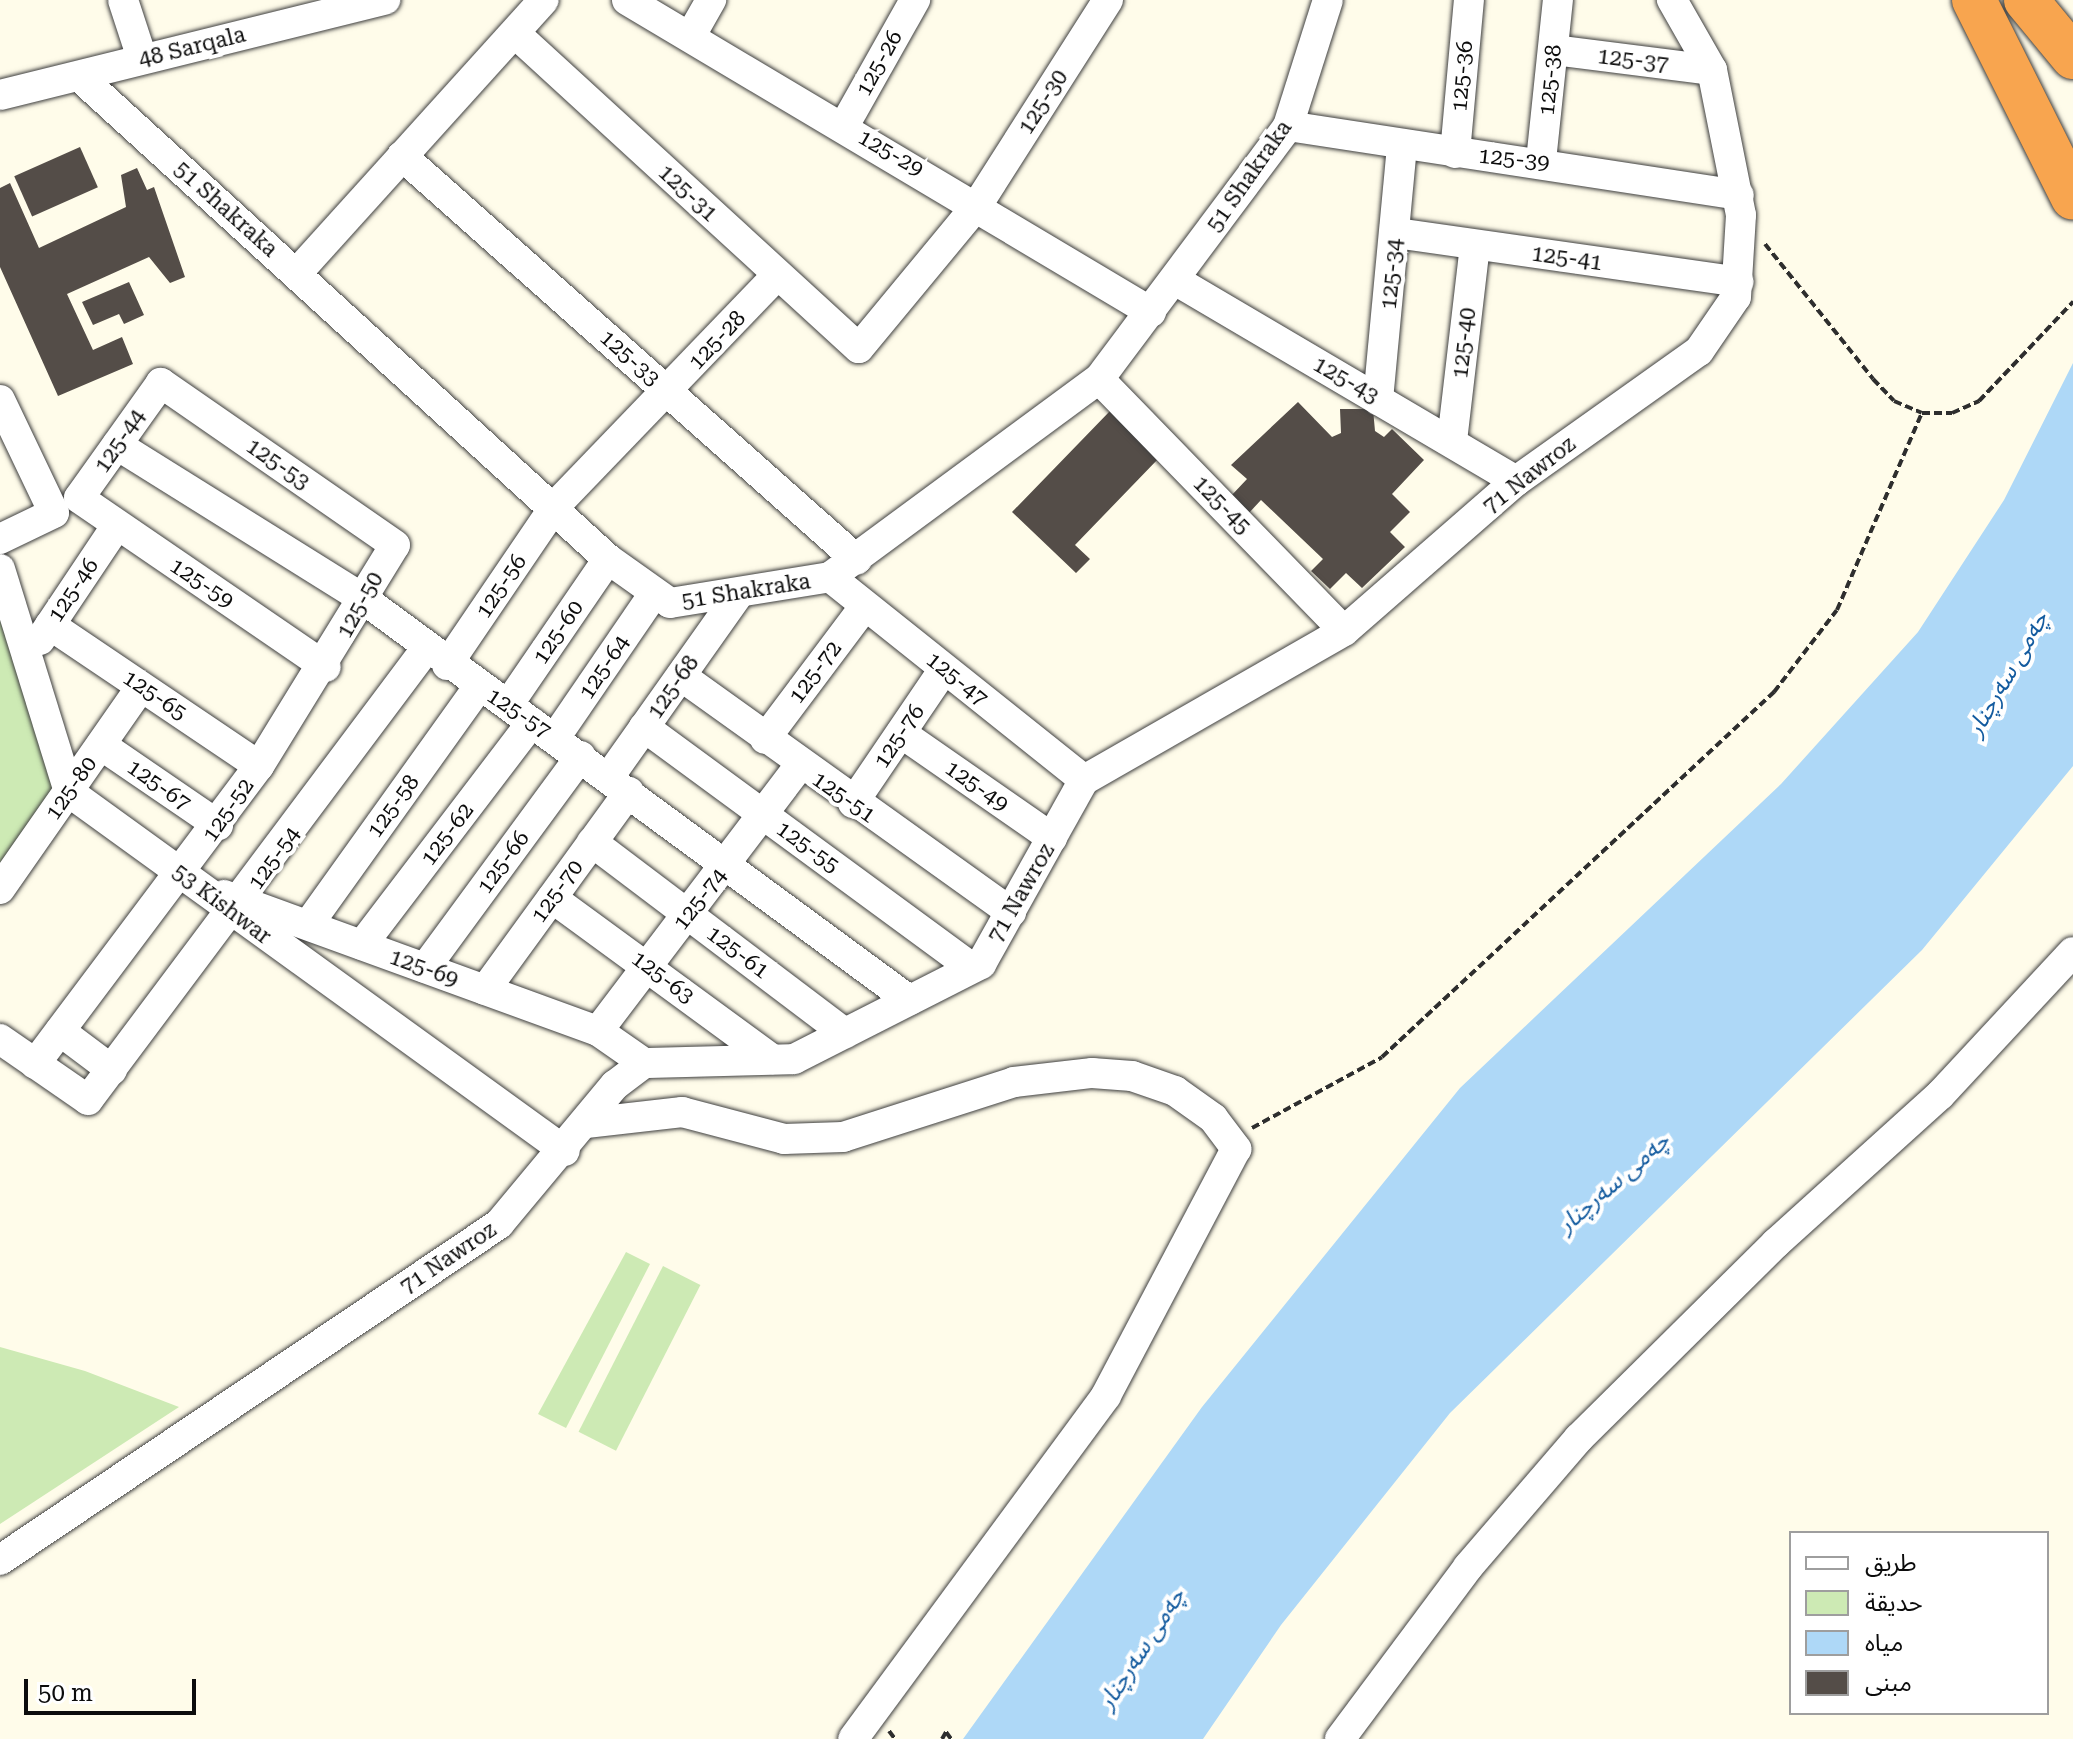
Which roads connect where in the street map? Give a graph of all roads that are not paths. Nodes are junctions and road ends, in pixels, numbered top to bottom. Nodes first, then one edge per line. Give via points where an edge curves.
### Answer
1 (123, 0) edge
2 (385, 0) edge
3 (544, 0) edge
4 (627, 0) edge
5 (711, 0) edge
6 (915, 0) edge
7 (1108, 0) edge
8 (1328, 0) edge
9 (1469, 0) edge
10 (1558, 0) edge
11 (1672, 0) edge
12 (1974, 0) edge
13 (2026, 0) edge
14 (518, 36) junction
15 (690, 37) junction
16 (1554, 50) junction
17 (2073, 57) edge
18 (142, 58) junction
19 (1712, 70) junction
20 (81, 78) junction
21 (0, 95) edge
22 (844, 126) junction
23 (1288, 126) junction
24 (1402, 147) junction
25 (1455, 153) junction
26 (402, 156) junction
27 (1541, 161) junction
28 (2073, 198) edge
29 (978, 204) junction
30 (1740, 205) junction
31 (1396, 233) junction
32 (1475, 246) junction
33 (297, 273) junction
34 (777, 275) junction
35 (1175, 280) junction
36 (1739, 282) junction
37 (1151, 312) junction
38 (859, 348) joint
39 (1099, 379) junction
40 (161, 383) joint
41 (668, 392) junction
42 (0, 400) edge
43 (1378, 400) junction
44 (1452, 441) junction
45 (117, 445) junction
46 (1516, 481) junction
47 (47, 497) junction
48 (79, 498) junction
49 (555, 506) junction
50 (117, 525) junction
51 (0, 539) edge
52 (395, 545) joint
53 (608, 559) junction
54 (857, 560) junction
55 (0, 569) edge
56 (830, 577) junction
57 (653, 595) junction
58 (737, 596) junction
59 (362, 598) junction
60 (865, 606) junction
61 (50, 625) junction
62 (1344, 631) junction
63 (30, 655) junction
64 (436, 658) junction
65 (326, 667) junction
66 (944, 669) junction
67 (681, 676) junction
68 (479, 686) junction
69 (141, 687) junction
70 (532, 722) junction
71 (644, 727) junction
72 (901, 733) junction
73 (765, 739) junction
74 (101, 745) junction
75 (581, 756) junction
76 (800, 765) junction
77 (259, 766) junction
78 (1084, 780) junction
79 (619, 785) junction
80 (69, 792) junction
81 (853, 803) junction
82 (764, 815) junction
83 (218, 825) junction
84 (1052, 838) junction
85 (592, 842) junction
86 (727, 865) junction
87 (191, 880) junction
88 (0, 889) edge
89 (552, 898) junction
90 (238, 908) junction
91 (1011, 912) junction
92 (688, 915) junction
93 (308, 925) junction
94 (362, 945) junction
95 (2073, 952) edge
96 (649, 965) junction
97 (425, 968) junction
98 (972, 968) junction
99 (485, 990) junction
100 (909, 1000) junction
101 (60, 1031) junction
102 (598, 1031) junction
103 (845, 1033) junction
104 (0, 1039) edge
105 (772, 1059) junction
106 (644, 1063) junction
107 (35, 1064) junction
108 (112, 1070) junction
109 (586, 1123) junction
110 (565, 1151) junction
111 (0, 1560) edge
112 (853, 1739) edge
113 (1340, 1739) edge

1 - 18 street
2 - 18 street, 48 Sarqala
3 - 14 street
4 - 15 street, 125-29
5 - 15 street
6 - 22 street, 125-26
7 - 29 street, 125-30
8 - 23 street, 51 Shakraka
9 - 25 street, 125-36
10 - 16 street, 125-38
11 - 19 street, 71 Nawroz
12 - 28 highway
13 - 17 highway
14 - 26 street
14 - 34 street, 125-31
15 - 22 street, 125-29
16 - 19 street, 125-37
16 - 27 street, 125-38
18 - 20 street, 48 Sarqala
19 - 30 street, 71 Nawroz
20 - 21 street, 48 Sarqala
20 - 33 street, 51 Shakraka
22 - 29 street, 125-29
23 - 24 street, 125-39
23 - 35 street, 51 Shakraka
24 - 25 street, 125-39
24 - 31 street, 125-34
25 - 27 street, 125-39
26 - 33 street
26 - 41 street, 125-33
27 - 30 street, 125-39
29 - 37 street, 125-29
29 - 38 street, 125-30
30 - 36 street, 71 Nawroz
31 - 32 street, 125-41
31 - 43 street, 125-34
32 - 36 street, 125-41
32 - 44 street, 125-40
33 - 49 street, 51 Shakraka
34 - 38 street, 125-31
34 - 41 street, 125-28
35 - 37 street, 51 Shakraka
35 - 43 street, 125-43
36 - 46 street, 71 Nawroz via 1730,312 1699,351
37 - 39 street, 51 Shakraka
39 - 54 street, 51 Shakraka
39 - 62 street, 125-45
40 - 45 street, 125-44
40 - 52 street, 125-53
41 - 49 street, 125-28
41 - 54 street, 125-33
42 - 47 street
43 - 44 street, 125-43
44 - 46 street, 125-43
45 - 48 street, 125-44
45 - 59 street, 125-57
46 - 62 street, 71 Nawroz
47 - 48 street
47 - 51 street via 54,513
48 - 50 street, 125-59
49 - 53 street, 51 Shakraka
49 - 64 street, 125-56
50 - 61 street, 125-46
50 - 65 street, 125-59
52 - 59 street, 125-50
53 - 57 street, 51 Shakraka
53 - 70 street, 125-60
54 - 56 street, 51 Shakraka
55 - 63 street
56 - 58 street, 51 Shakraka
56 - 60 street, 125-47
57 - 58 street, 51 Shakraka via 670,603
57 - 70 street, 125-64
58 - 67 street, 125-68
59 - 64 street, 125-57
59 - 65 street, 125-50
60 - 66 street, 125-47
60 - 73 street, 125-72
61 - 63 street, 125-46
61 - 69 street, 125-65
62 - 78 street, 71 Nawroz
63 - 80 street
64 - 68 street, 125-57
64 - 90 street, 125-54
65 - 77 street, 125-52
66 - 72 street, 125-76
66 - 78 street, 125-47
67 - 71 street, 125-68
67 - 73 street, 125-51
68 - 70 street, 125-57
68 - 93 street, 125-58
69 - 74 street, 125-80
69 - 77 street, 125-65
70 - 75 street, 125-57
70 - 94 street, 125-62
71 - 79 street, 125-68
71 - 82 street, 125-55
72 - 81 street, 125-76
72 - 84 street, 125-49
73 - 76 street, 125-51
74 - 80 street, 125-80
74 - 83 street, 125-67
75 - 79 street, 125-57
75 - 97 street, 125-66
76 - 81 street, 125-51
76 - 82 street, 125-74
77 - 83 street, 125-52
78 - 84 street, 71 Nawroz
79 - 85 street, 125-70
79 - 86 street, 125-57
80 - 87 street, 53 Kishwar
80 - 88 street, 125-80
81 - 91 street, 125-51
82 - 86 street, 125-74
82 - 98 street, 125-55
83 - 87 street, 125-52
84 - 91 street, 71 Nawroz
85 - 89 street, 125-70
85 - 92 street, 125-61
86 - 92 street, 125-74
86 - 100 street, 125-57
87 - 90 street, 125-69
87 - 101 street, 125-52
89 - 96 street, 125-63
89 - 99 street, 125-70
90 - 93 street, 125-69
90 - 108 street, 125-54
90 - 110 street, 53 Kishwar
91 - 98 street, 71 Nawroz
92 - 96 street, 125-74
92 - 103 street, 125-61
93 - 94 street, 125-69
94 - 97 street, 125-69
95 - 113 street via 1940,1095 1765,1253 1579,1438 1477,1556
96 - 102 street, 125-74
96 - 105 street, 125-63
97 - 99 street, 125-69
98 - 100 street, 71 Nawroz
99 - 102 street, 125-69
100 - 103 street, 71 Nawroz
101 - 107 street, 125-52
101 - 108 street
102 - 106 street, 125-69
103 - 105 street, 71 Nawroz via 794,1059
104 - 107 street
105 - 106 street, 71 Nawroz
106 - 109 street, 71 Nawroz
107 - 108 street, 125-54 via 88,1100
109 - 110 street, 71 Nawroz
109 - 112 street via 682,1112 784,1139 843,1137 1014,1082 1092,1073 1132,1076 1175,1091 1213,1118 1236,1149 1216,1198 1106,1396
110 - 111 street, 71 Nawroz via 499,1224

